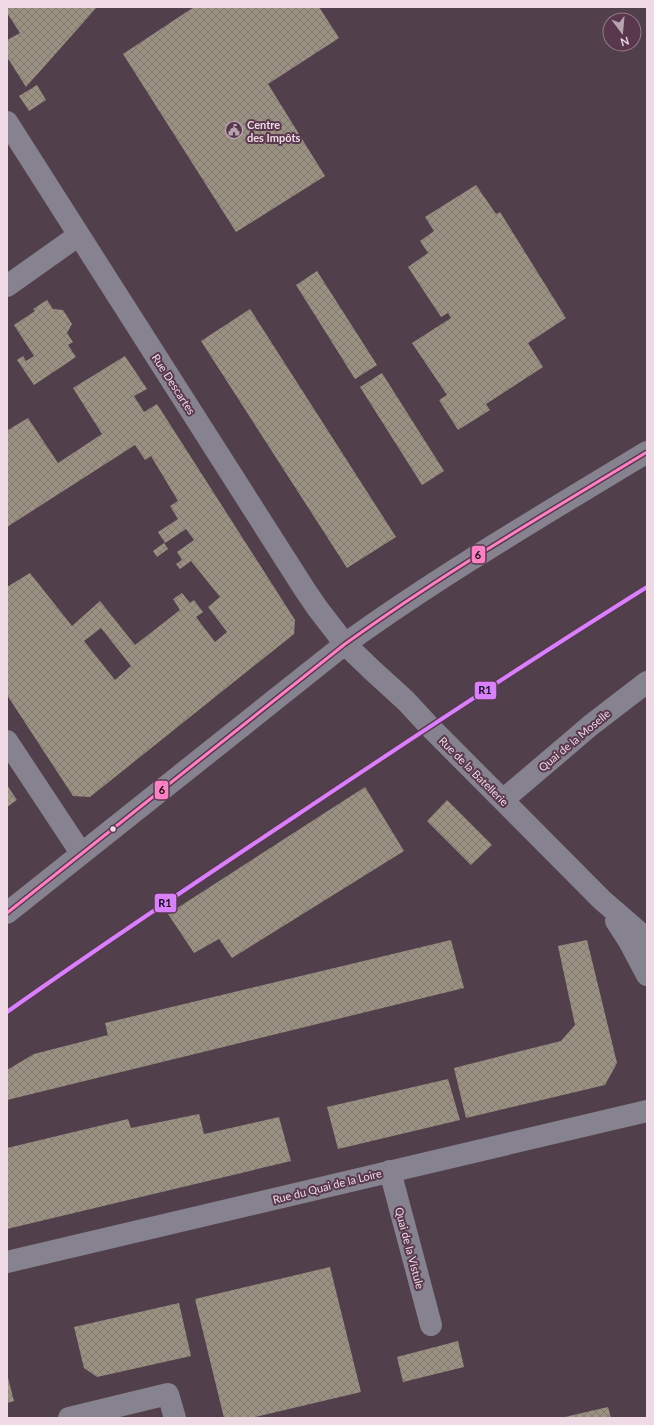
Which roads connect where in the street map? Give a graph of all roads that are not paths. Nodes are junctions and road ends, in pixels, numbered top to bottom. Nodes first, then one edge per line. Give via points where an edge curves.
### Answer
1 (7, 122) edge
2 (79, 235) junction
3 (7, 286) edge
4 (647, 452) edge
5 (345, 644) junction
6 (647, 682) edge
7 (7, 741) edge
8 (503, 800) junction
9 (81, 853) junction
10 (602, 900) junction
11 (7, 913) edge
12 (647, 939) edge
13 (647, 975) edge
14 (647, 1111) edge
15 (390, 1171) junction
16 (7, 1262) edge
17 (431, 1325) dead end
18 (69, 1418) edge
19 (175, 1418) edge

1 - 2 street, Rue Descartes
2 - 3 street
2 - 5 street, Rue Descartes via 314,603
4 - 5 street via 468,562
5 - 8 street, Rue de la Batellerie via 406,701
5 - 9 street
6 - 8 street, Quai de la Moselle via 591,725
7 - 9 street
8 - 10 street, Rue de la Batellerie
9 - 11 street
10 - 12 street, Rue de la Batellerie
10 - 13 street, Rue de la Batellerie via 629,941
14 - 15 street, Rue du Quai de la Loire
15 - 16 street, Rue du Quai de la Loire
15 - 17 street, Quai de la Vistule
18 - 19 street via 168,1394

